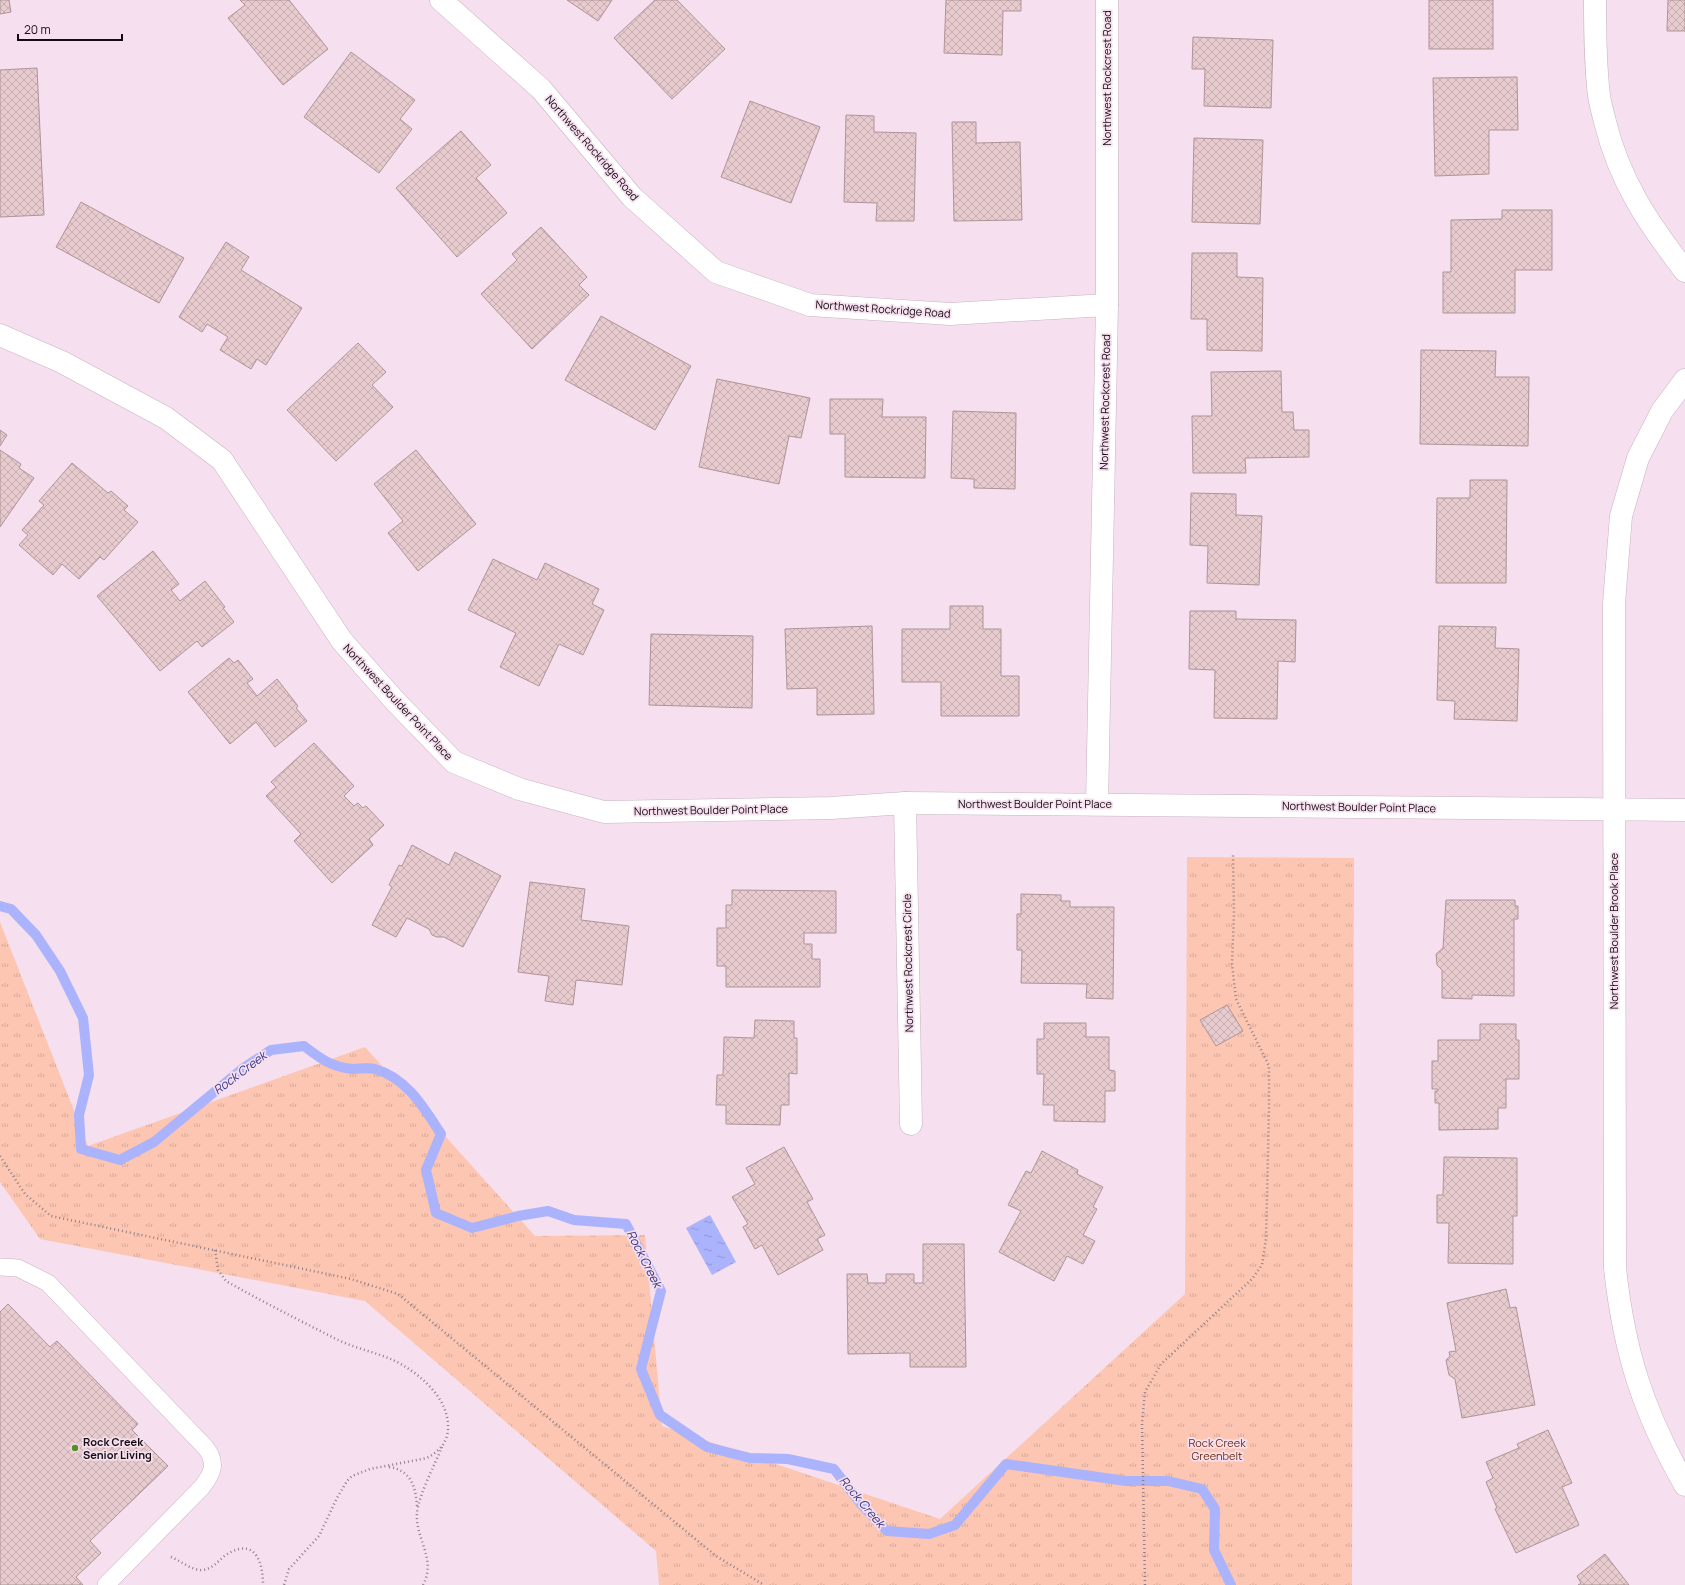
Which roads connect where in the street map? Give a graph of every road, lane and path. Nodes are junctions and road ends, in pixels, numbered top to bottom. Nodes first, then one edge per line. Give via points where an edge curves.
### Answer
1 (441, 0) edge
2 (1107, 0) edge
3 (1595, 0) edge
4 (1685, 271) edge
5 (1107, 305) junction
6 (0, 335) edge
7 (1685, 380) edge
8 (905, 803) junction
9 (1097, 804) junction
10 (1614, 810) junction
11 (1685, 810) edge
12 (1232, 854) dead end
13 (912, 1124) dead end
14 (0, 1156) edge
15 (215, 1250) junction
16 (0, 1268) edge
17 (443, 1447) junction
18 (384, 1466) junction
19 (1685, 1485) edge
20 (417, 1510) junction
21 (142, 1549) junction
22 (106, 1585) edge
23 (263, 1585) edge
24 (284, 1585) edge
25 (423, 1585) edge
26 (764, 1585) edge
27 (1145, 1585) edge

1 - 5 street, Northwest Rockridge Road via 541,89 632,197 716,272 810,305 950,314
2 - 5 street, Northwest Rockcrest Road
3 - 4 street via 1599,96 1613,150 1635,200 1660,239
5 - 9 street, Northwest Rockcrest Road
6 - 8 street, Northwest Boulder Point Place via 62,362 166,418 222,460 342,641 394,701 454,762 519,789 604,812 831,808
7 - 10 street, Northwest Boulder Brook Place via 1662,411 1638,458 1621,516 1614,604
8 - 9 street, Northwest Boulder Point Place
8 - 13 street, Northwest Rockcrest Circle
9 - 10 street, Northwest Boulder Point Place
10 - 11 street, Northwest Boulder Point Place
10 - 19 street, Northwest Boulder Brook Place via 1615,1268 1621,1314 1637,1382 1651,1419
12 - 27 path via 1232,964 1236,999 1268,1066 1266,1240 1262,1265 1252,1279 1161,1364 1145,1392 1142,1423
14 - 15 path via 25,1194 51,1216
15 - 17 path via 218,1270 226,1280 337,1340 394,1360 418,1376 433,1390 445,1407 449,1427
15 - 26 path via 351,1279 398,1294 716,1556
16 - 21 lane via 18,1268 48,1283 212,1456 209,1478
17 - 18 path via 427,1458
17 - 20 path
18 - 20 path via 397,1469 414,1483
18 - 24 path via 360,1471 347,1481 319,1536 289,1569
20 - 25 path via 418,1528 428,1560
21 - 22 lane
21 - 23 path via 172,1557 194,1569 202,1570 216,1565 230,1552 238,1549 254,1552 262,1567

